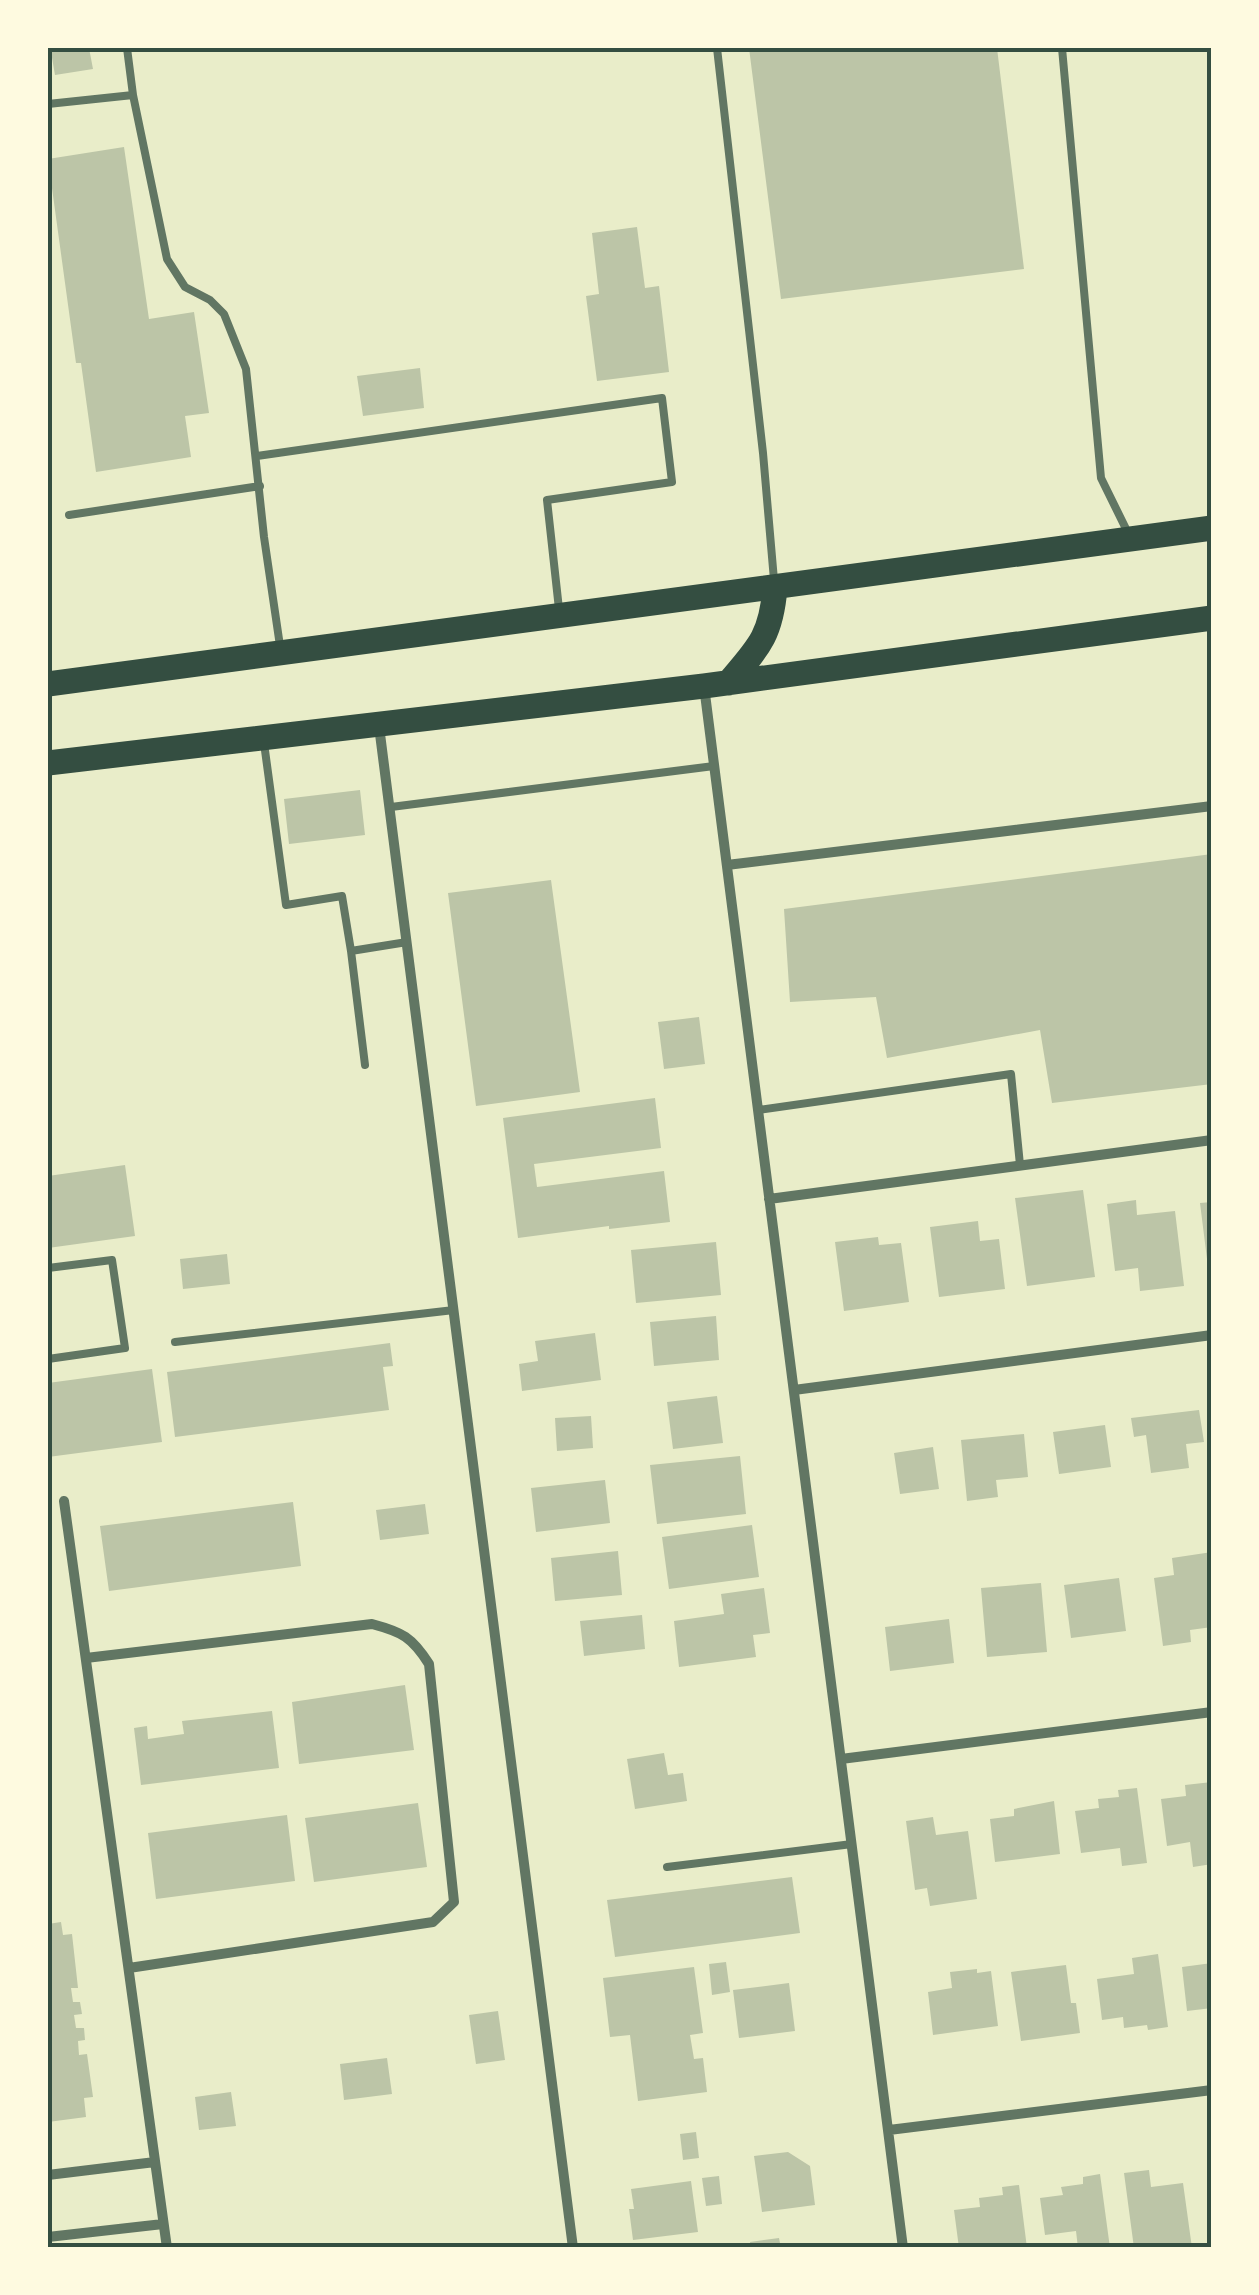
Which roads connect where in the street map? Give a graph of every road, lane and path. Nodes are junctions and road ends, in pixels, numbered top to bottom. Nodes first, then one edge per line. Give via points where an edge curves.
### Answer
1 (127, 48) edge
2 (717, 48) edge
3 (1062, 48) edge
4 (133, 95) junction
5 (48, 104) edge
6 (257, 456) junction
7 (260, 486) junction
8 (69, 514) dead end
9 (1212, 528) edge
10 (1131, 539) junction
11 (775, 588) junction
12 (560, 616) junction
13 (1212, 618) edge
14 (281, 653) junction
15 (48, 684) edge
16 (716, 684) junction
17 (379, 724) junction
18 (264, 738) junction
19 (48, 763) edge
20 (714, 766) junction
21 (1212, 806) edge
22 (390, 807) junction
23 (727, 866) junction
24 (407, 942) junction
25 (351, 951) junction
26 (365, 1065) dead end
27 (758, 1110) junction
28 (1212, 1140) edge
29 (1020, 1165) junction
30 (769, 1198) junction
31 (48, 1268) edge
32 (454, 1310) junction
33 (1212, 1334) edge
34 (175, 1342) dead end
35 (48, 1358) edge
36 (794, 1390) junction
37 (64, 1500) dead end
38 (86, 1658) junction
39 (1212, 1712) edge
40 (841, 1759) junction
41 (852, 1844) junction
42 (666, 1867) dead end
43 (128, 1968) junction
44 (1212, 2090) edge
45 (888, 2130) junction
46 (155, 2162) junction
47 (48, 2175) edge
48 (163, 2224) junction
49 (48, 2237) edge
50 (166, 2248) edge
51 (573, 2248) edge
52 (904, 2248) edge

1 - 4 lane
2 - 11 lane
3 - 10 lane via 1102,478
4 - 5 lane
4 - 6 lane via 167,259 186,287 224,314 246,369
6 - 7 lane
6 - 12 lane via 662,398 672,482 547,500
7 - 8 lane
7 - 14 lane
9 - 10 main road
10 - 11 main road
11 - 12 main road
11 - 16 main road via 762,642
12 - 14 main road
13 - 16 main road
14 - 15 main road
16 - 17 main road
16 - 20 street
17 - 18 main road
17 - 22 street
18 - 19 main road
18 - 25 lane via 286,905 342,896
20 - 22 lane
20 - 23 street
21 - 23 street
22 - 24 street
23 - 27 street
24 - 25 lane
24 - 32 street
25 - 26 lane
27 - 29 lane via 1010,1074
27 - 30 street
28 - 29 street
29 - 30 street
30 - 36 street
31 - 35 lane via 112,1260 125,1348
32 - 34 lane
32 - 51 street
33 - 36 street
36 - 40 street
37 - 38 street
38 - 43 street
38 - 43 street via 372,1624 397,1630 429,1664 454,1902 433,1922
39 - 40 street
40 - 41 street
41 - 42 lane
41 - 45 street
43 - 46 street
44 - 45 street
45 - 52 street
46 - 47 street
46 - 48 street
48 - 49 street
48 - 50 street

